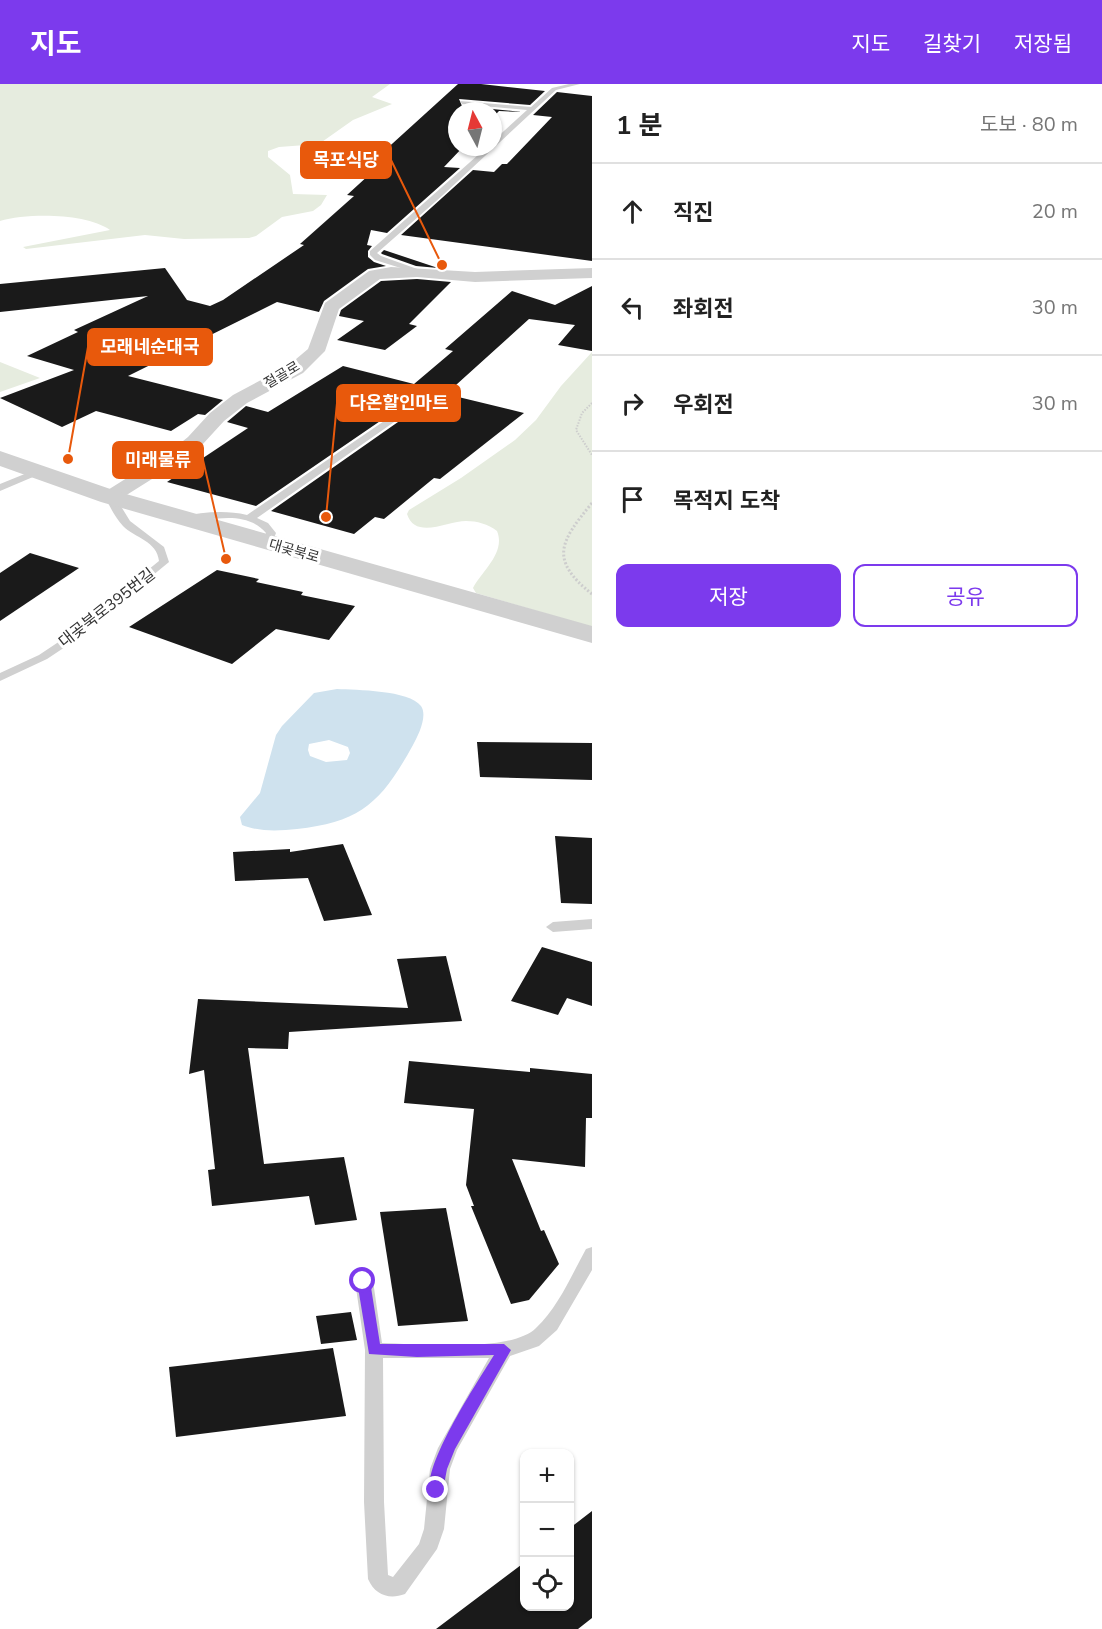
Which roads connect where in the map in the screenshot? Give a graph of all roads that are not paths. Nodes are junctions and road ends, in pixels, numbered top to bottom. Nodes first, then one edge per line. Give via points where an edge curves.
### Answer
1 (577, 84) edge
2 (502, 106) edge
3 (532, 109) junction
4 (502, 137) edge
5 (481, 156) edge
6 (591, 271) edge
7 (417, 272) junction
8 (412, 406) dead end
9 (0, 458) edge
10 (37, 472) junction
11 (0, 488) edge
12 (110, 497) junction
13 (185, 519) junction
14 (248, 519) junction
15 (267, 544) junction
16 (592, 635) edge
17 (0, 677) edge
18 (592, 924) edge
19 (553, 927) dead end
20 (592, 1254) edge
21 (363, 1281) dead end
22 (374, 1350) junction
23 (504, 1350) junction

1 - 3 lane via 554,89
2 - 3 lane
3 - 4 lane
5 - 7 lane via 373,253
6 - 7 street, 절골로 via 475,277
7 - 12 street, 절골로 via 375,275 340,298 332,307 316,351 296,369 240,399 180,453
8 - 14 lane
9 - 10 street, 대곶북로
10 - 11 lane
10 - 12 street, 대곶북로
12 - 13 street, 대곶북로
12 - 17 lane, 대곶북로395번길 via 127,525 160,545 164,562 64,643
13 - 14 lane via 220,513
13 - 15 street, 대곶북로
14 - 15 lane via 269,528 272,533
15 - 16 street, 대곶북로
18 - 19 lane
20 - 23 lane via 549,1326 532,1342
21 - 22 lane
22 - 23 lane
22 - 23 lane via 378,1579 387,1587 398,1587 427,1549 434,1529 440,1469 462,1421

